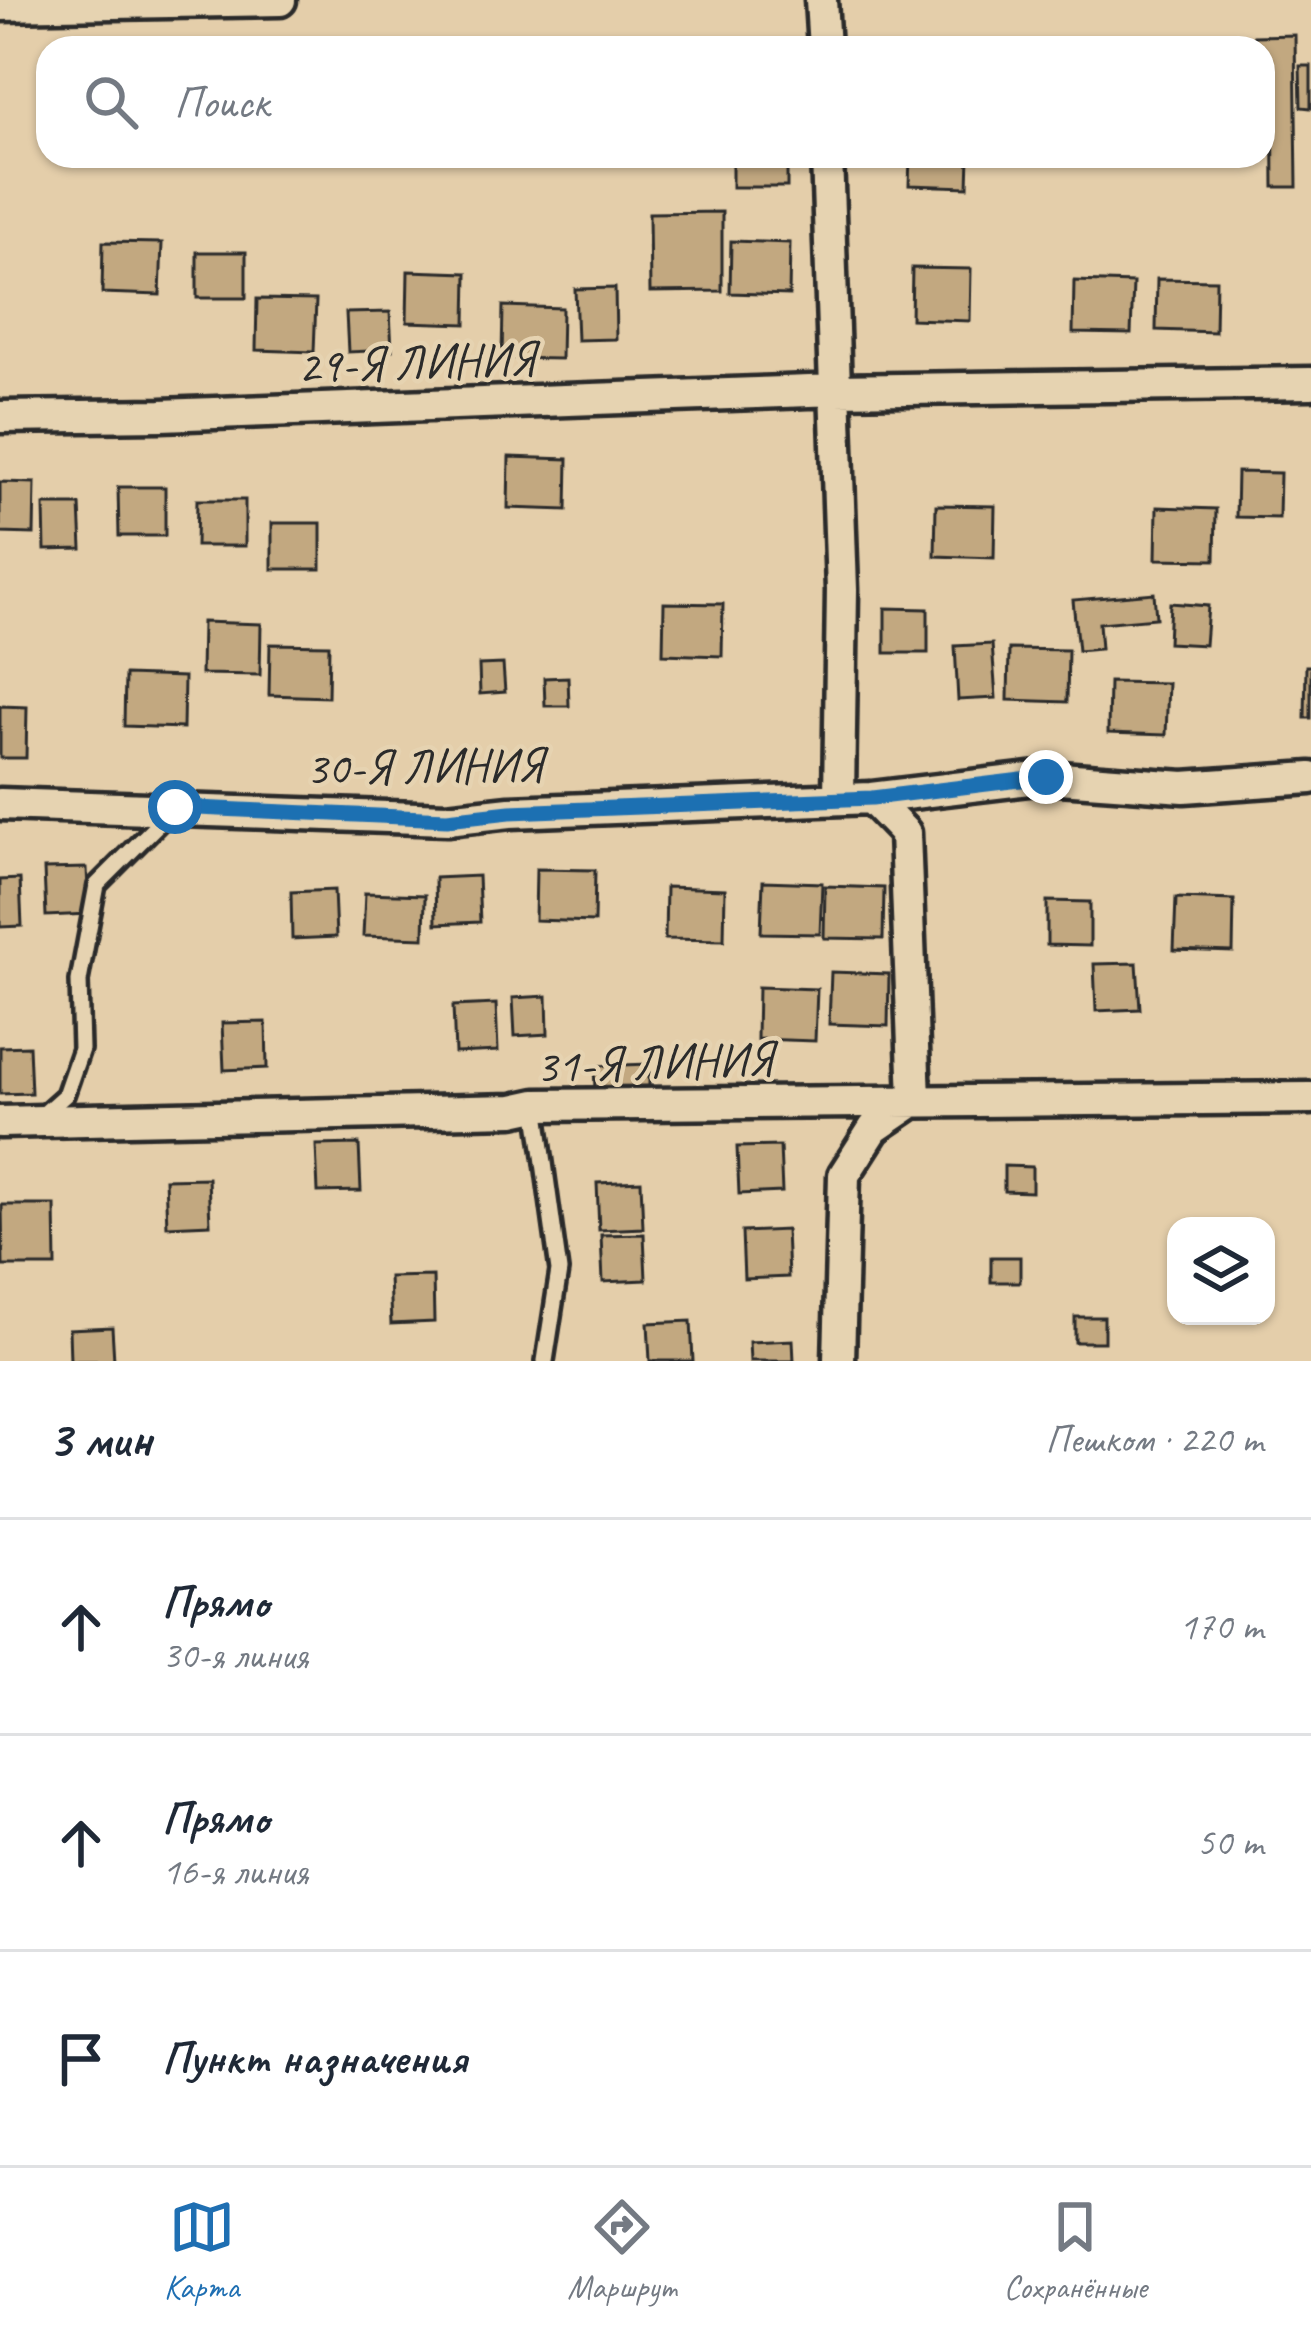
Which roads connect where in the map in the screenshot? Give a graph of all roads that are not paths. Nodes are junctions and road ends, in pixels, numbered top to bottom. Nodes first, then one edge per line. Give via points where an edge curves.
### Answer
1 (280, 0) edge
2 (821, 0) edge
3 (0, 5) edge
4 (823, 36) edge
5 (827, 168) edge
6 (1311, 382) edge
7 (836, 390) junction
8 (0, 417) edge
9 (1311, 778) edge
10 (853, 797) junction
11 (0, 803) edge
12 (175, 807) junction
13 (1311, 1098) edge
14 (915, 1100) junction
15 (536, 1106) junction
16 (36, 1121) junction
17 (0, 1122) edge
18 (544, 1361) edge
19 (839, 1361) edge

1 - 3 street
2 - 4 street
5 - 7 street
6 - 7 street, 29-Я ЛИНИЯ
7 - 8 street, 29-Я ЛИНИЯ
7 - 10 street
9 - 10 street, 30-Я ЛИНИЯ via 1184,787 1046,777
10 - 12 street, 30-Я ЛИНИЯ via 447,819
10 - 14 street via 905,833
11 - 12 street, 30-Я ЛИНИЯ
12 - 16 lane via 97,885 80,981 81,1049 65,1095
13 - 14 street, 31-Я ЛИНИЯ
14 - 15 street, 31-Я ЛИНИЯ
14 - 19 street via 874,1128 844,1175
15 - 16 street, 31-Я ЛИНИЯ
15 - 18 lane via 559,1271
16 - 17 street, 31-Я ЛИНИЯ

